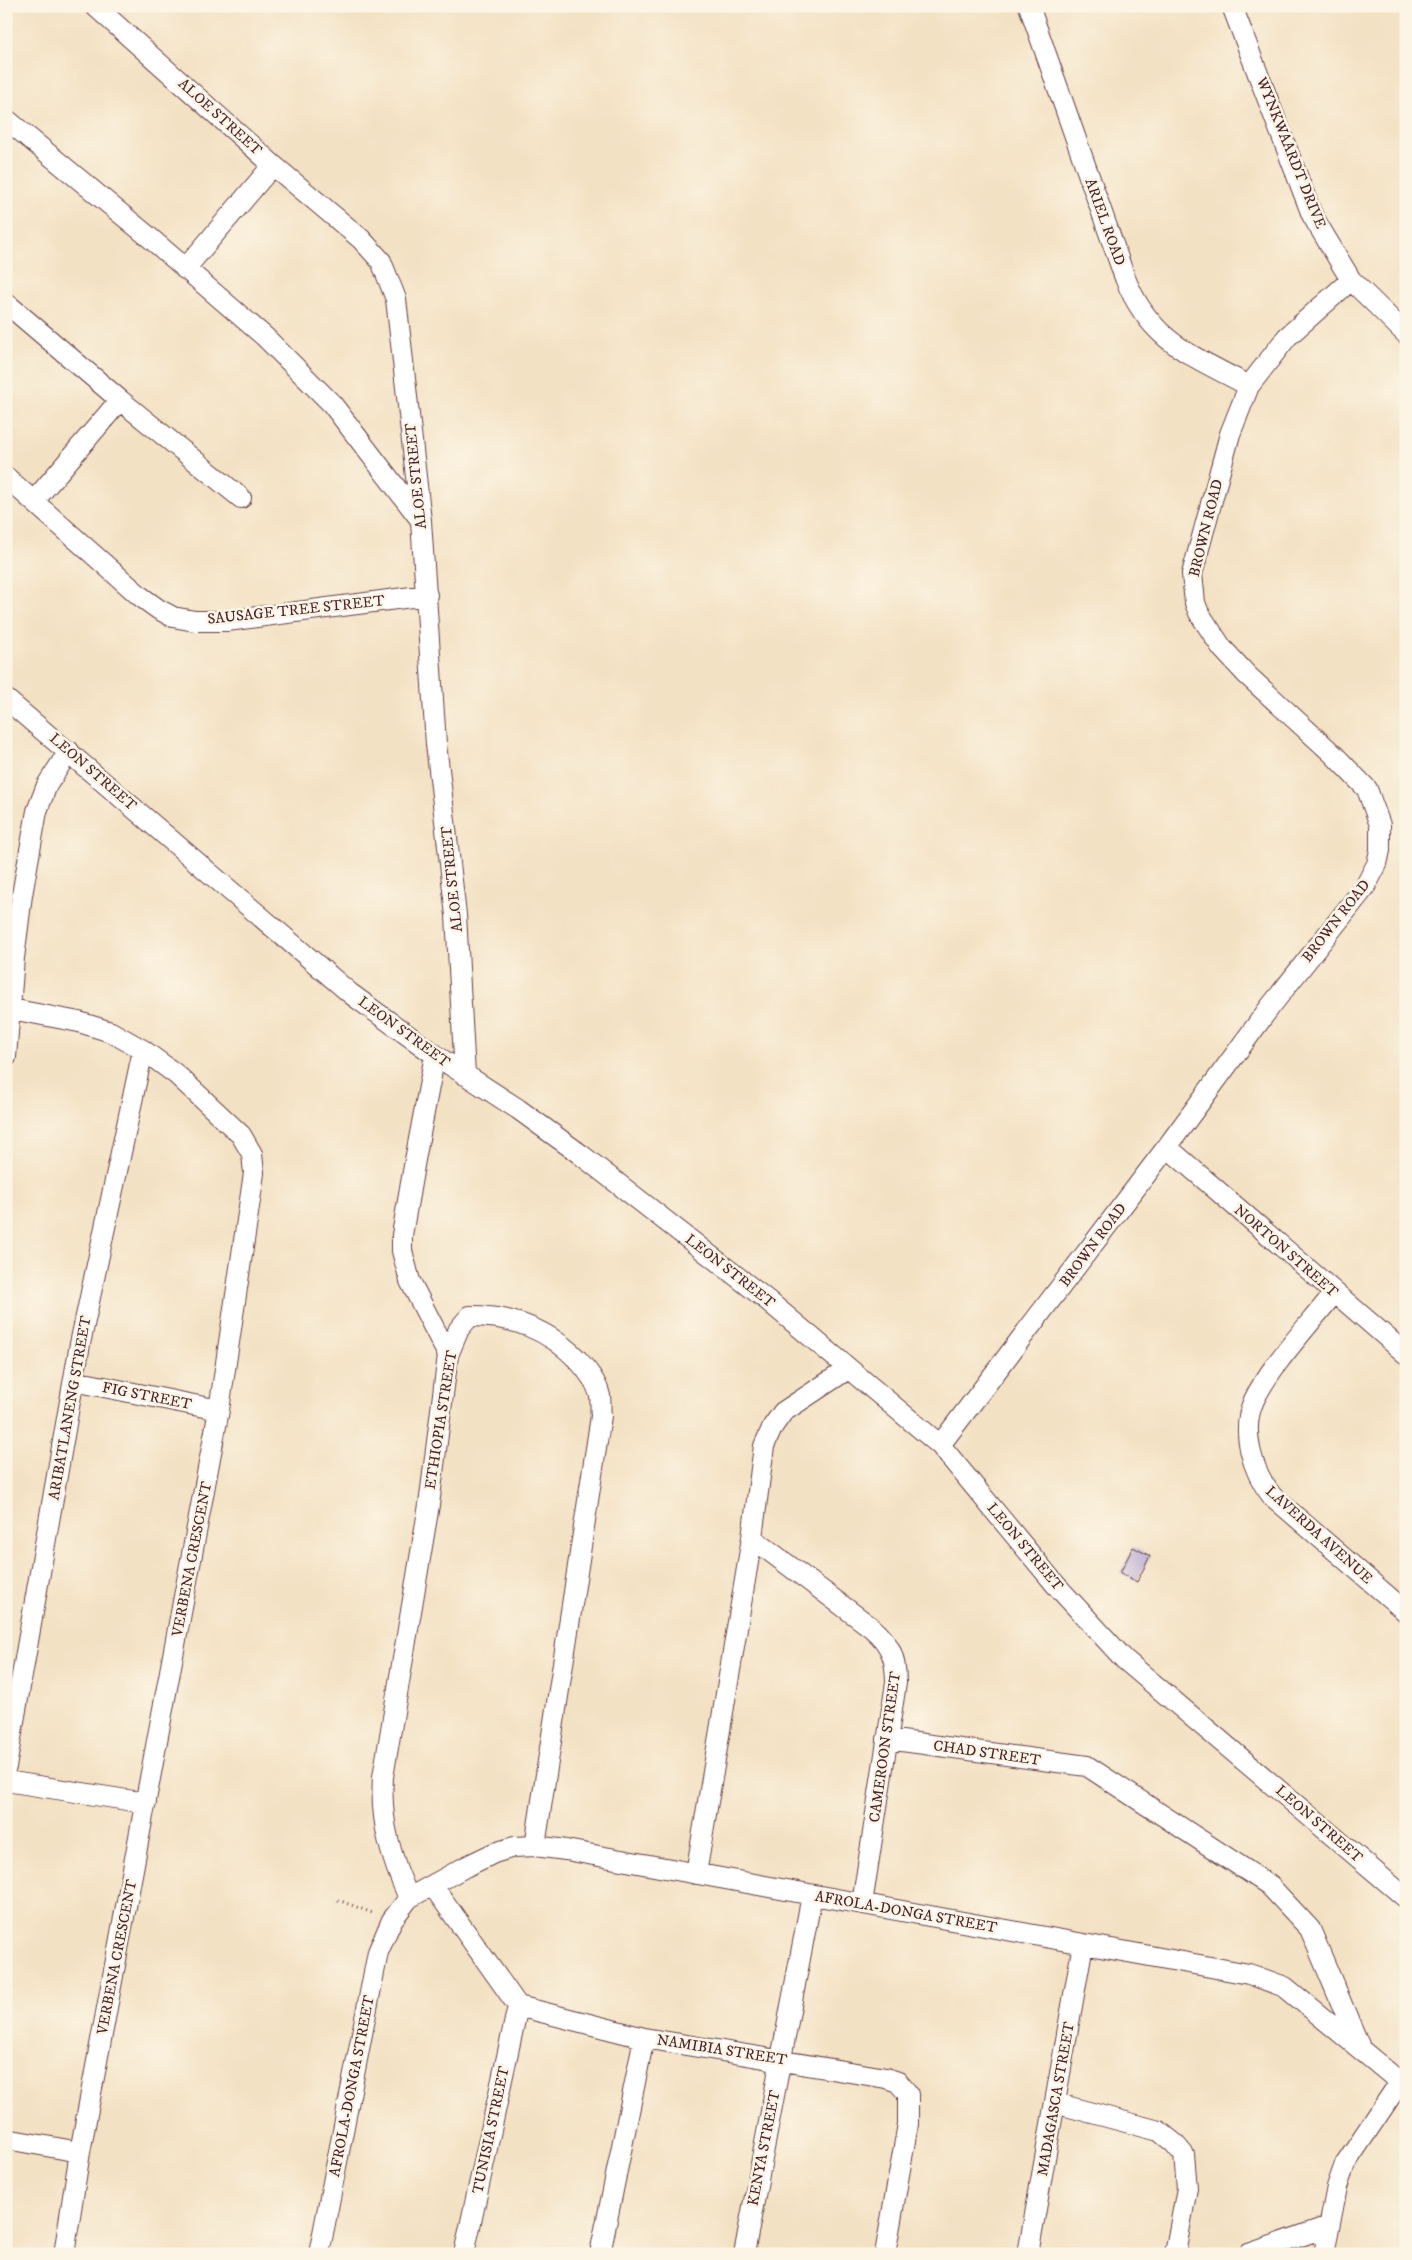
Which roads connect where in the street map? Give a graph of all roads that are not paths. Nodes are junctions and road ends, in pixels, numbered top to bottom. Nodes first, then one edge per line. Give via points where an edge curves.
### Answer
1 (95, 6) edge
2 (1029, 6) edge
3 (1232, 6) edge
4 (6, 119) edge
5 (273, 165) junction
6 (185, 269) junction
7 (1352, 280) junction
8 (6, 303) edge
9 (1406, 334) edge
10 (1249, 386) junction
11 (120, 400) junction
12 (6, 477) edge
13 (241, 498) dead end
14 (34, 501) junction
15 (421, 521) junction
16 (427, 595) junction
17 (6, 698) edge
18 (69, 751) junction
19 (8, 1008) edge
20 (142, 1050) junction
21 (435, 1055) junction
22 (6, 1057) edge
23 (465, 1075) junction
24 (1167, 1147) junction
25 (1334, 1293) junction
26 (448, 1354) junction
27 (1406, 1354) edge
28 (848, 1368) junction
29 (74, 1381) junction
30 (220, 1410) junction
31 (940, 1445) junction
32 (752, 1538) junction
33 (1406, 1612) edge
34 (887, 1739) junction
35 (6, 1767) edge
36 (6, 1781) edge
37 (146, 1803) junction
38 (535, 1846) junction
39 (696, 1874) junction
40 (433, 1886) junction
41 (812, 1895) junction
42 (409, 1898) junction
43 (1406, 1898) edge
44 (862, 1904) junction
45 (1083, 1944) junction
46 (518, 2006) junction
47 (644, 2038) junction
48 (1361, 2050) junction
49 (781, 2060) junction
50 (1403, 2085) edge
51 (1055, 2103) junction
52 (6, 2139) edge
53 (80, 2152) junction
54 (1329, 2226) junction
55 (64, 2254) edge
56 (319, 2254) edge
57 (464, 2254) edge
58 (600, 2254) edge
59 (744, 2254) edge
60 (885, 2254) edge
61 (1028, 2254) edge
62 (1176, 2254) edge
63 (1249, 2254) edge
64 (1324, 2254) edge

1 - 5 street, ALOE STREET
2 - 10 street, ARIEL ROAD via 1125,278 1142,313 1163,337
3 - 7 street, WYNKWAARDT DRIVE via 1312,214
4 - 6 street
5 - 6 street
5 - 15 street, ALOE STREET via 361,239 381,261 396,299
6 - 15 street via 265,337 332,404
7 - 9 street, WYNKWAARDT DRIVE
7 - 10 street, BROWN ROAD via 1288,337
8 - 11 street
10 - 24 street, BROWN ROAD via 1230,434 1194,567 1195,602 1222,648 1246,675 1367,789 1380,825 1380,850 1365,887 1270,1007
11 - 13 street
11 - 14 street
12 - 14 street, SAUSAGE TREE STREET
14 - 16 street, SAUSAGE TREE STREET via 140,596 173,617 227,621
15 - 16 street, ALOE STREET
16 - 23 street, ALOE STREET via 436,744 456,915
17 - 18 street, LEON STREET
18 - 19 street via 47,785 37,810 20,904
18 - 21 street, LEON STREET via 351,994
19 - 20 street, VERBENA CRESCENT via 111,1032
19 - 22 street
20 - 29 street, ARIBATLANENG STREET
20 - 30 street, VERBENA CRESCENT via 216,1109 247,1142 252,1154 252,1190
21 - 23 street, LEON STREET
21 - 26 street via 402,1235 402,1251 410,1281
23 - 28 street, LEON STREET via 580,1154 767,1300
24 - 25 street, NORTON STREET
24 - 31 street, BROWN ROAD
25 - 27 street, NORTON STREET
25 - 33 street, LAVERDA AVENUE via 1264,1383 1254,1401 1248,1429 1250,1450 1258,1476 1272,1496
26 - 38 street, ETHIOPIA STREET via 459,1329 470,1316 517,1321 542,1331 565,1347 589,1373 600,1396 601,1416
26 - 42 street, ETHIOPIA STREET via 429,1505 382,1784 389,1850
28 - 31 street, LEON STREET
28 - 32 street via 783,1412 773,1426 764,1446
29 - 30 street, FIG STREET
29 - 35 street, ARIBATLANENG STREET
30 - 37 street, VERBENA CRESCENT
31 - 43 street, LEON STREET via 1056,1584 1124,1659
32 - 34 street, CAMEROON STREET via 872,1628 889,1645 896,1668
32 - 39 street
34 - 44 street, CAMEROON STREET
34 - 48 street, CHAD STREET via 1087,1766 1269,1885 1310,1929
36 - 37 street
37 - 53 street, VERBENA CRESCENT
38 - 39 street, AFROLA-DONGA STREET
38 - 40 street, AFROLA-DONGA STREET via 514,1847 494,1853
39 - 41 street, AFROLA-DONGA STREET
40 - 42 street, AFROLA-DONGA STREET
40 - 46 street
41 - 44 street, AFROLA-DONGA STREET
41 - 49 street, KENYA STREET
42 - 56 street, AFROLA-DONGA STREET via 392,1920 378,1952
44 - 45 street, AFROLA-DONGA STREET
45 - 48 street, AFROLA-DONGA STREET via 1270,1980 1285,1987
45 - 51 street, MADAGASCA STREET
46 - 47 street, NAMIBIA STREET
46 - 57 street, TUNISIA STREET
47 - 49 street, NAMIBIA STREET
47 - 58 street
48 - 50 street, AFROLA-DONGA STREET
49 - 59 street, KENYA STREET
49 - 60 street, NAMIBIA STREET via 886,2078 898,2082 908,2094 908,2124
50 - 54 street via 1345,2164
51 - 61 street, MADAGASCA STREET
51 - 62 street via 1159,2131 1174,2142 1184,2155 1187,2188
52 - 53 street
53 - 55 street, VERBENA CRESCENT
54 - 63 street
54 - 64 street

